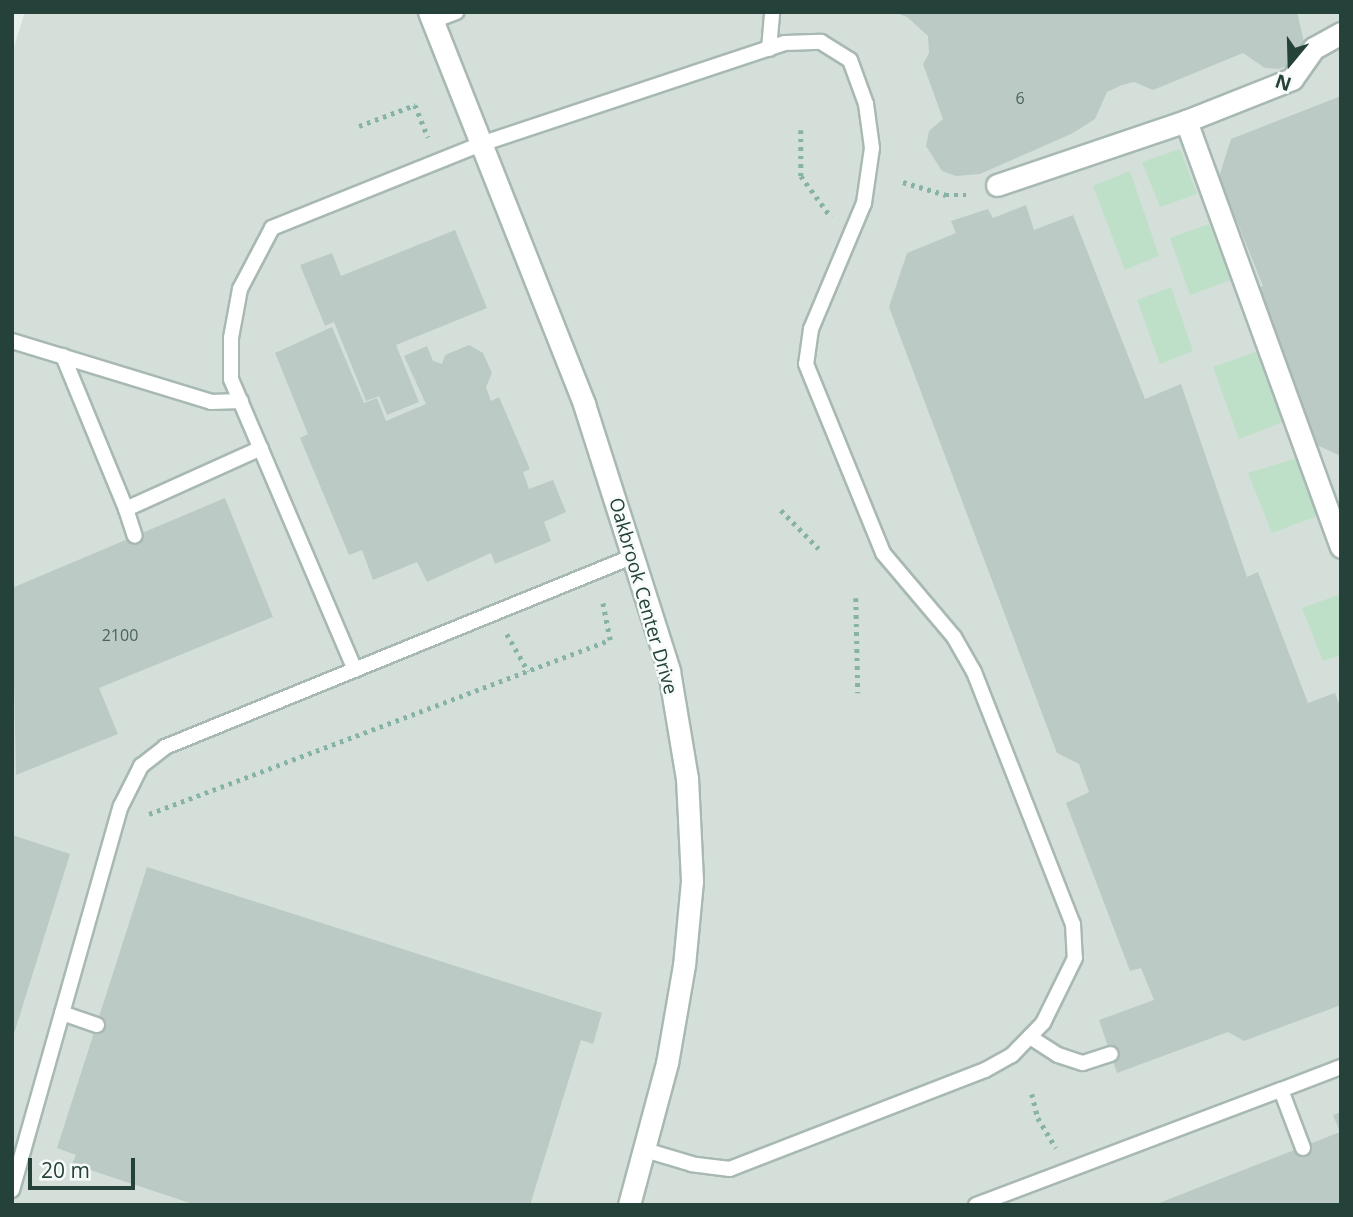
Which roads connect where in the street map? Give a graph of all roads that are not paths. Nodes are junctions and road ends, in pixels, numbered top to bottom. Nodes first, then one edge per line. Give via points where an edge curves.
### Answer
1 (456, 12) edge
2 (772, 12) edge
3 (431, 17) edge
4 (1341, 33) edge
5 (769, 49) junction
6 (1186, 121) junction
7 (481, 144) junction
8 (997, 185) road end
9 (12, 341) edge
10 (63, 356) junction
11 (241, 401) junction
12 (261, 448) junction
13 (126, 509) junction
14 (135, 536) dead end
15 (1341, 547) edge
16 (634, 555) junction
17 (355, 670) junction
18 (62, 1013) junction
19 (97, 1025) dead end
20 (1030, 1037) junction
21 (1111, 1054) dead end
22 (1341, 1067) edge
23 (1281, 1090) junction
24 (1303, 1148) dead end
25 (645, 1150) junction
26 (12, 1189) edge
27 (629, 1205) edge
28 (976, 1205) edge

1 - 3 lane
2 - 5 lane
3 - 7 street, Oakbrook Center Drive
4 - 6 street via 1314,48 1292,79
5 - 7 lane
5 - 20 lane via 821,42 850,61 866,104 872,148 864,203 811,329 806,364 883,552 963,650 1073,924 1075,958 1066,983
6 - 8 street
6 - 15 street
7 - 11 lane via 272,228 240,289 231,348 232,379
7 - 16 street, Oakbrook Center Drive via 584,404
9 - 10 lane
10 - 11 lane via 211,402
10 - 13 lane
11 - 12 lane
12 - 13 lane
12 - 17 lane
13 - 14 lane
16 - 17 lane
16 - 25 street, Oakbrook Center Drive via 669,671 687,778 692,859 682,976
17 - 18 lane via 165,747 141,766 121,806
18 - 19 lane
18 - 26 lane
20 - 21 lane via 1058,1055 1083,1063
20 - 25 lane via 1012,1055 985,1070 730,1169
22 - 23 lane
23 - 24 lane
23 - 28 lane
25 - 27 street, Oakbrook Center Drive

